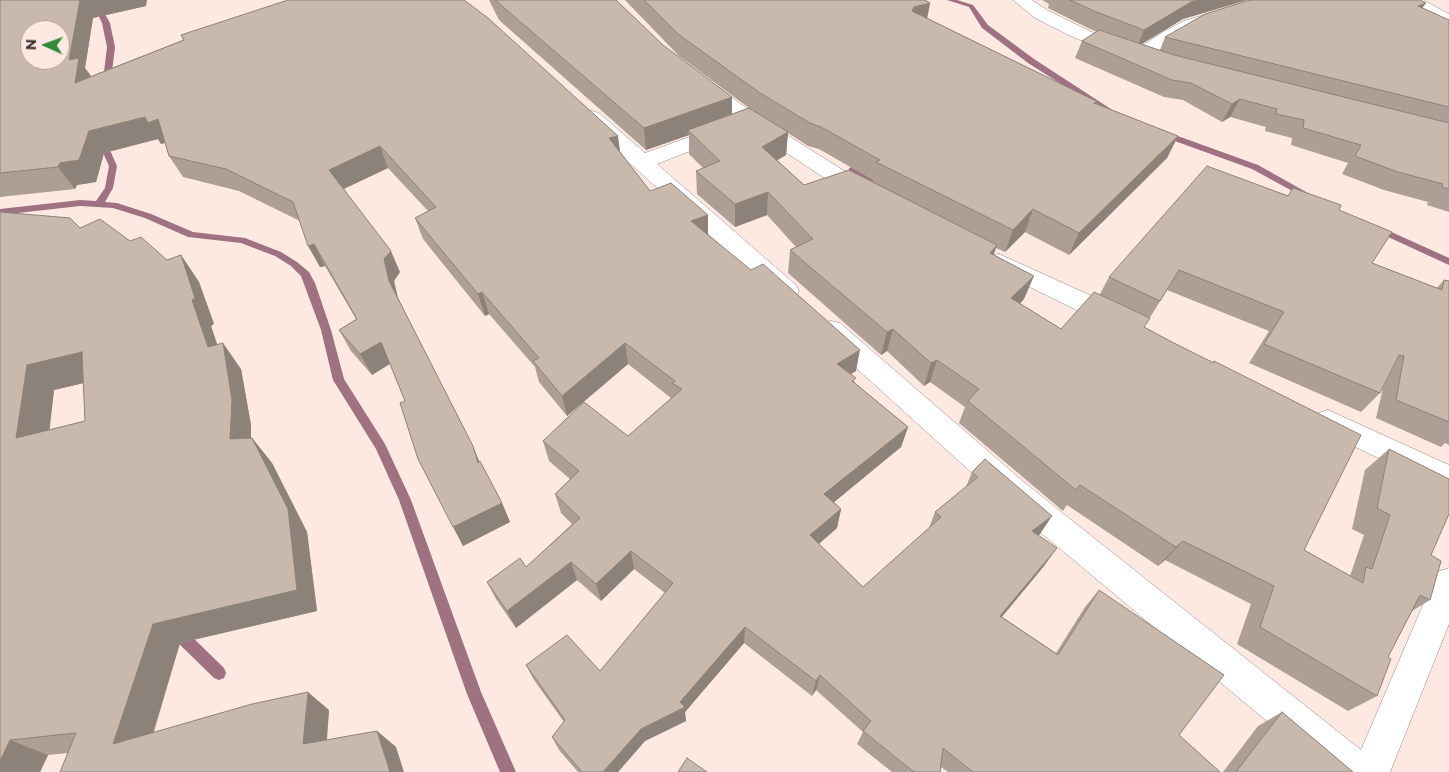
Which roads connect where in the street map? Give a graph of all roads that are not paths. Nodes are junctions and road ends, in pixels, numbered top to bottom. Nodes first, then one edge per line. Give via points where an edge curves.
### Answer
1 (1021, 0) edge
2 (1205, 0) edge
3 (1270, 0) edge
4 (1410, 0) edge
5 (1232, 13) junction
6 (1449, 21) edge
7 (1139, 56) junction
8 (1165, 64) edge
9 (688, 73) edge
10 (570, 97) edge
11 (751, 121) junction
12 (642, 162) junction
13 (885, 202) edge
14 (978, 251) edge
15 (1138, 329) edge
16 (1307, 410) edge
17 (1449, 479) edge
18 (1449, 583) edge
19 (1358, 772) edge
20 (1370, 772) edge

1 - 7 street via 1081,34
2 - 5 street
3 - 5 street
4 - 6 street
5 - 7 street via 1190,25
7 - 8 street
9 - 11 street
10 - 12 street
11 - 12 street
11 - 13 street via 843,180
12 - 19 street via 1015,493
14 - 15 street
16 - 17 street
18 - 20 street

